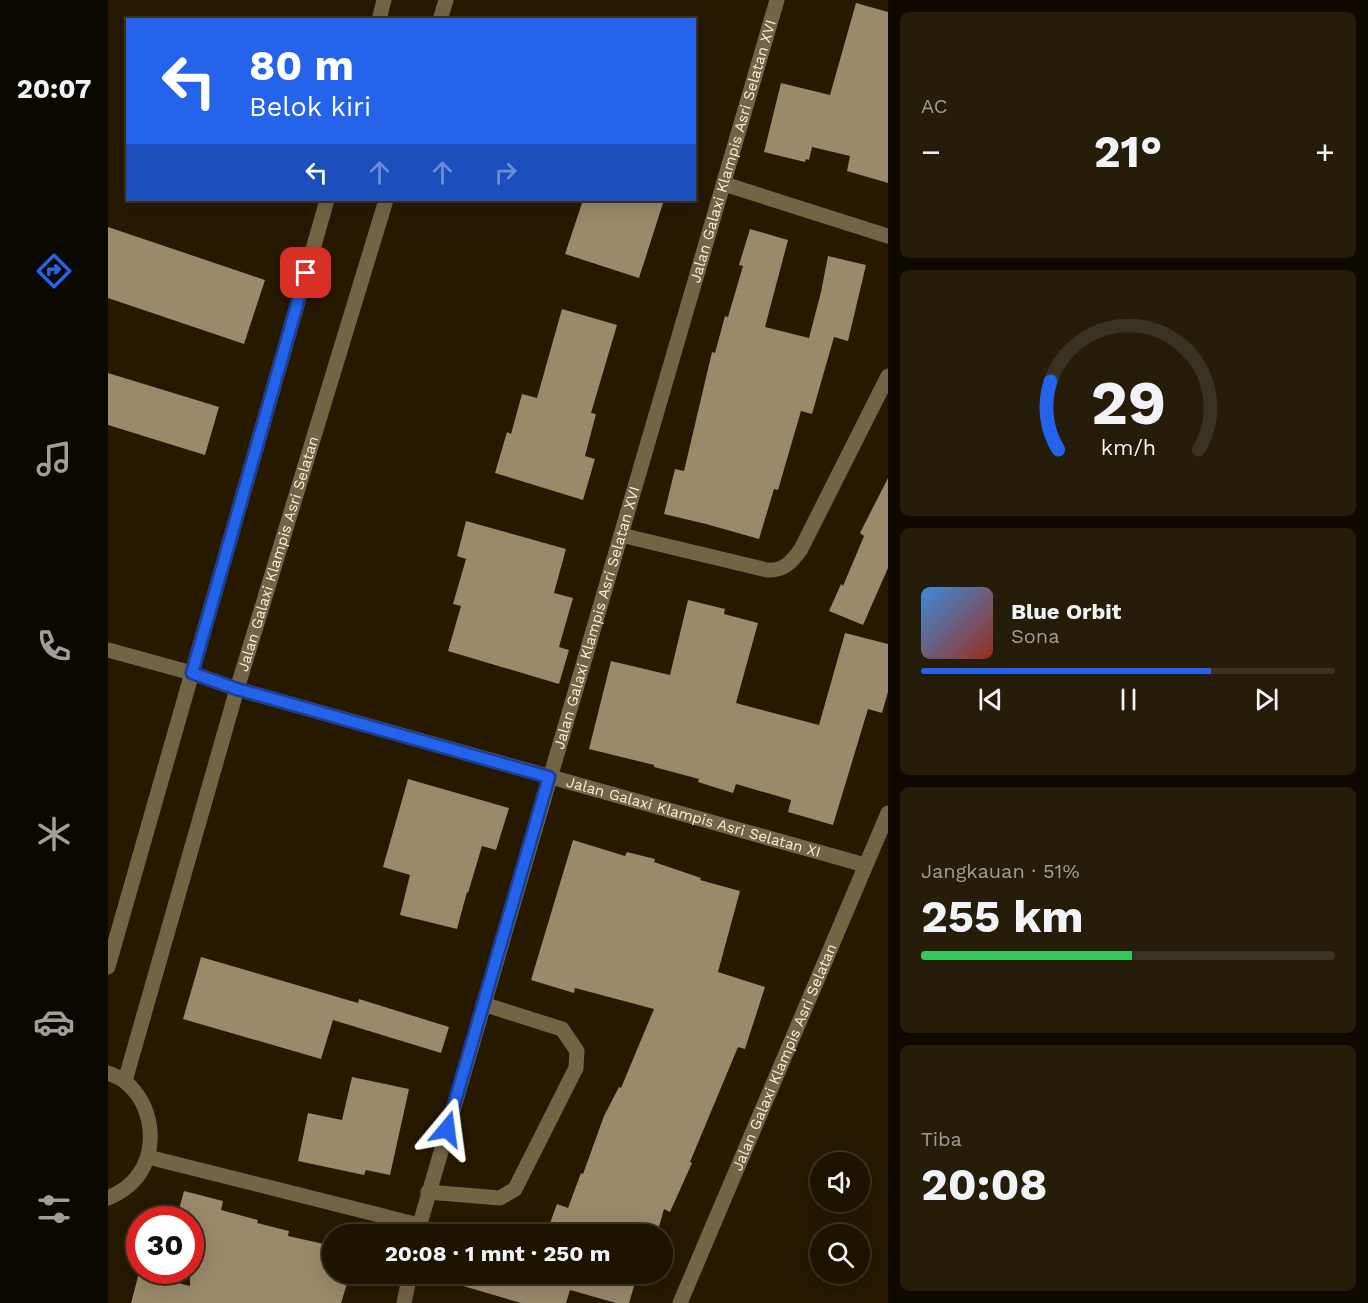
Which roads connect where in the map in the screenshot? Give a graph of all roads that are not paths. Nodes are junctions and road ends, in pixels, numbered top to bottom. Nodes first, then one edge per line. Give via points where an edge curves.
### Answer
1 (384, 0) edge
2 (446, 0) edge
3 (777, 0) edge
4 (380, 18) edge
5 (441, 18) edge
6 (724, 184) junction
7 (327, 201) edge
8 (386, 201) edge
9 (888, 236) edge
10 (888, 376) edge
11 (621, 535) junction
12 (108, 650) edge
13 (192, 673) junction
14 (237, 689) junction
15 (549, 777) junction
16 (888, 813) edge
17 (865, 865) junction
18 (108, 967) edge
19 (483, 1004) junction
20 (108, 1073) edge
21 (124, 1081) junction
22 (148, 1157) junction
23 (428, 1192) junction
24 (108, 1198) edge
25 (396, 1224) edge
26 (420, 1224) edge
27 (408, 1284) edge
28 (404, 1303) edge
29 (680, 1303) edge

1 - 4 street
2 - 5 street
3 - 6 street, Jalan Galaxi Klampis Asri Selatan XVI
6 - 9 street
6 - 11 street, Jalan Galaxi Klampis Asri Selatan XVI
7 - 13 street
8 - 14 street, Jalan Galaxi Klampis Asri Selatan
10 - 11 street via 801,549 786,567 767,570
11 - 15 street, Jalan Galaxi Klampis Asri Selatan XVI
12 - 13 street, Jalan Galaxi Klampis Asri Selatan XI
13 - 14 street, Jalan Galaxi Klampis Asri Selatan XI
13 - 18 street
14 - 15 street, Jalan Galaxi Klampis Asri Selatan XI
14 - 21 street, Jalan Galaxi Klampis Asri Selatan
15 - 17 street, Jalan Galaxi Klampis Asri Selatan XI
15 - 19 street, Jalan Galaxi Klampis Asri Selatan XVI
16 - 17 street, Jalan Galaxi Klampis Asri Selatan
17 - 29 street, Jalan Galaxi Klampis Asri Selatan
19 - 23 street, Jalan Galaxi Klampis Asri Selatan XVI
19 - 23 street via 562,1029 577,1051 576,1068 516,1189 500,1198
20 - 21 street
21 - 22 street via 139,1097 148,1116
22 - 24 street via 138,1176 123,1191
22 - 25 street
23 - 26 street, Jalan Galaxi Klampis Asri Selatan XVI
27 - 28 street

